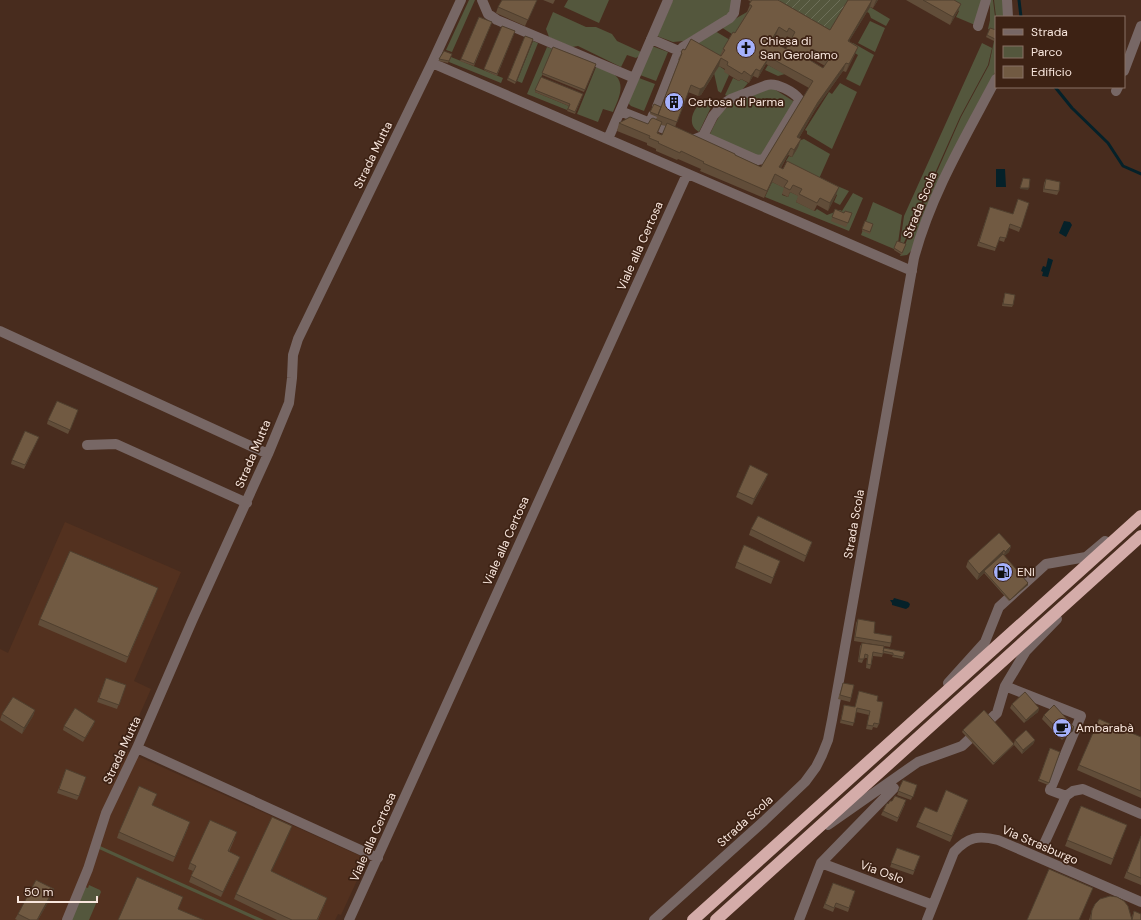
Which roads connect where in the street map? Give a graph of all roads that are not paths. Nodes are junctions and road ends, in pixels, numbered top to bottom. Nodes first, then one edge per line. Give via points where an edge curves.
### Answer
1 (461, 0) edge
2 (482, 0) edge
3 (668, 0) edge
4 (736, 0) edge
5 (986, 0) edge
6 (1007, 0) edge
7 (1008, 16) edge
8 (978, 26) dead end
9 (1141, 26) edge
10 (651, 39) junction
11 (679, 51) junction
12 (432, 63) junction
13 (1125, 67) edge
14 (634, 78) junction
15 (995, 81) edge
16 (620, 111) junction
17 (654, 115) junction
18 (703, 136) junction
19 (608, 139) junction
20 (687, 174) junction
21 (912, 271) junction
22 (0, 331) edge
23 (87, 446) dead end
24 (268, 454) junction
25 (247, 503) junction
26 (1141, 514) edge
27 (1141, 536) edge
28 (1095, 578) junction
29 (1005, 686) junction
30 (914, 721) junction
31 (137, 748) junction
32 (894, 788) dead end
33 (1066, 796) junction
34 (1141, 814) edge
35 (1044, 844) junction
36 (800, 845) junction
37 (1024, 851) junction
38 (378, 858) junction
39 (821, 863) junction
40 (1050, 863) junction
41 (1141, 902) edge
42 (933, 905) junction
43 (67, 920) edge
44 (349, 920) edge
45 (654, 920) edge
46 (693, 920) edge
47 (716, 920) edge
48 (799, 920) edge
49 (927, 920) edge

1 - 12 street, Strada Mutta
2 - 14 street via 488,14 497,20
3 - 10 street
4 - 11 street via 734,13 730,18
5 - 8 street
6 - 7 street
9 - 13 street
10 - 11 street
10 - 14 street
11 - 17 street
12 - 19 street
12 - 24 street, Strada Mutta via 298,339 293,355 289,403
14 - 16 street
15 - 21 street, Strada Scola via 967,132 931,210 920,236
16 - 17 street
16 - 19 street
17 - 18 street via 690,140
18 - 18 street via 713,116 723,104 766,84 780,86 799,99 764,159 755,159
19 - 20 street
20 - 21 street
20 - 38 street, Viale alla Certosa
21 - 45 street, Strada Scola via 832,720 822,756 813,772 791,796
22 - 24 street
23 - 25 street via 116,444
24 - 25 street, Strada Mutta
25 - 31 street, Strada Mutta
26 - 30 highway
26 - 30 street via 1086,557 1046,564 999,607 985,642
27 - 28 highway
28 - 29 street via 1026,652
28 - 36 highway
29 - 33 street via 1081,716 1050,790
29 - 36 street via 997,713 962,746 918,762
30 - 46 highway
31 - 38 street
31 - 43 street, Strada Mutta via 106,813 88,869
32 - 39 street
33 - 34 street via 1083,789
33 - 35 street, Via Strasburgo
35 - 37 street via 1033,850
35 - 40 street
36 - 47 highway
37 - 40 street, Via Strasburgo
37 - 42 street, Via Strasburgo via 986,837 972,838 954,852
38 - 44 street, Viale alla Certosa
39 - 42 street, Via Oslo
39 - 48 street
40 - 41 street, Via Strasburgo
42 - 49 street, Via Strasburgo

